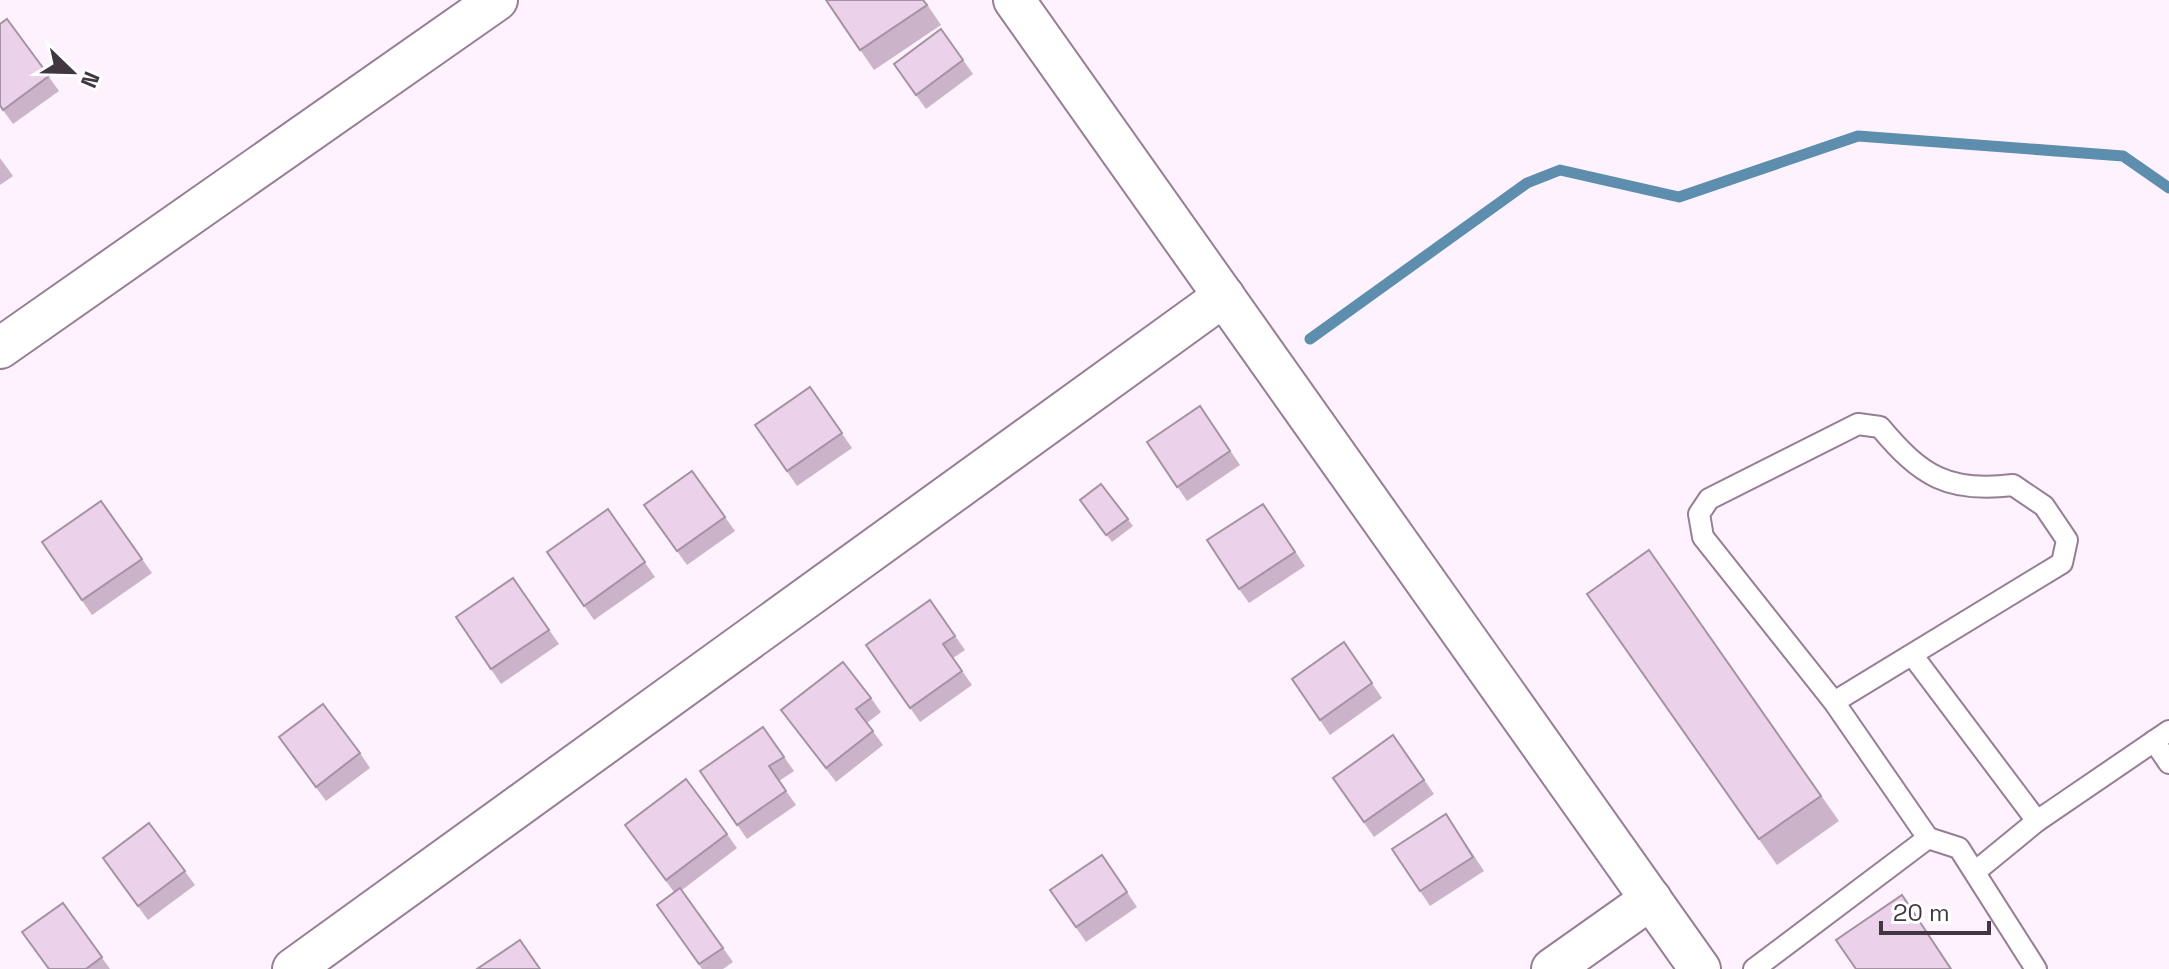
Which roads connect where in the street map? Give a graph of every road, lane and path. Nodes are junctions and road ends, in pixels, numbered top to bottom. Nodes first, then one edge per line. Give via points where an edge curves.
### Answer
1 (497, 0) edge
2 (1014, 0) edge
3 (1224, 296) junction
4 (0, 348) edge
5 (1913, 656) junction
6 (1834, 702) junction
7 (2161, 736) edge
8 (2169, 763) edge
9 (2037, 821) junction
10 (1928, 838) junction
11 (1976, 871) junction
12 (1651, 899) junction
13 (293, 969) edge
14 (1552, 969) edge
15 (1700, 969) edge
16 (1754, 969) edge
17 (2036, 969) edge

1 - 4 street
2 - 3 street
3 - 12 street
3 - 13 street
5 - 6 lane
5 - 6 lane via 2062,563 2067,540 2044,506 2013,485 1979,489 1939,480 1907,459 1880,427 1858,424 1709,499 1699,514 1703,537
5 - 9 lane
6 - 10 lane
7 - 8 lane
7 - 9 lane
9 - 11 lane
10 - 11 lane via 1959,848
10 - 16 lane
11 - 17 lane
12 - 14 street
12 - 15 street

